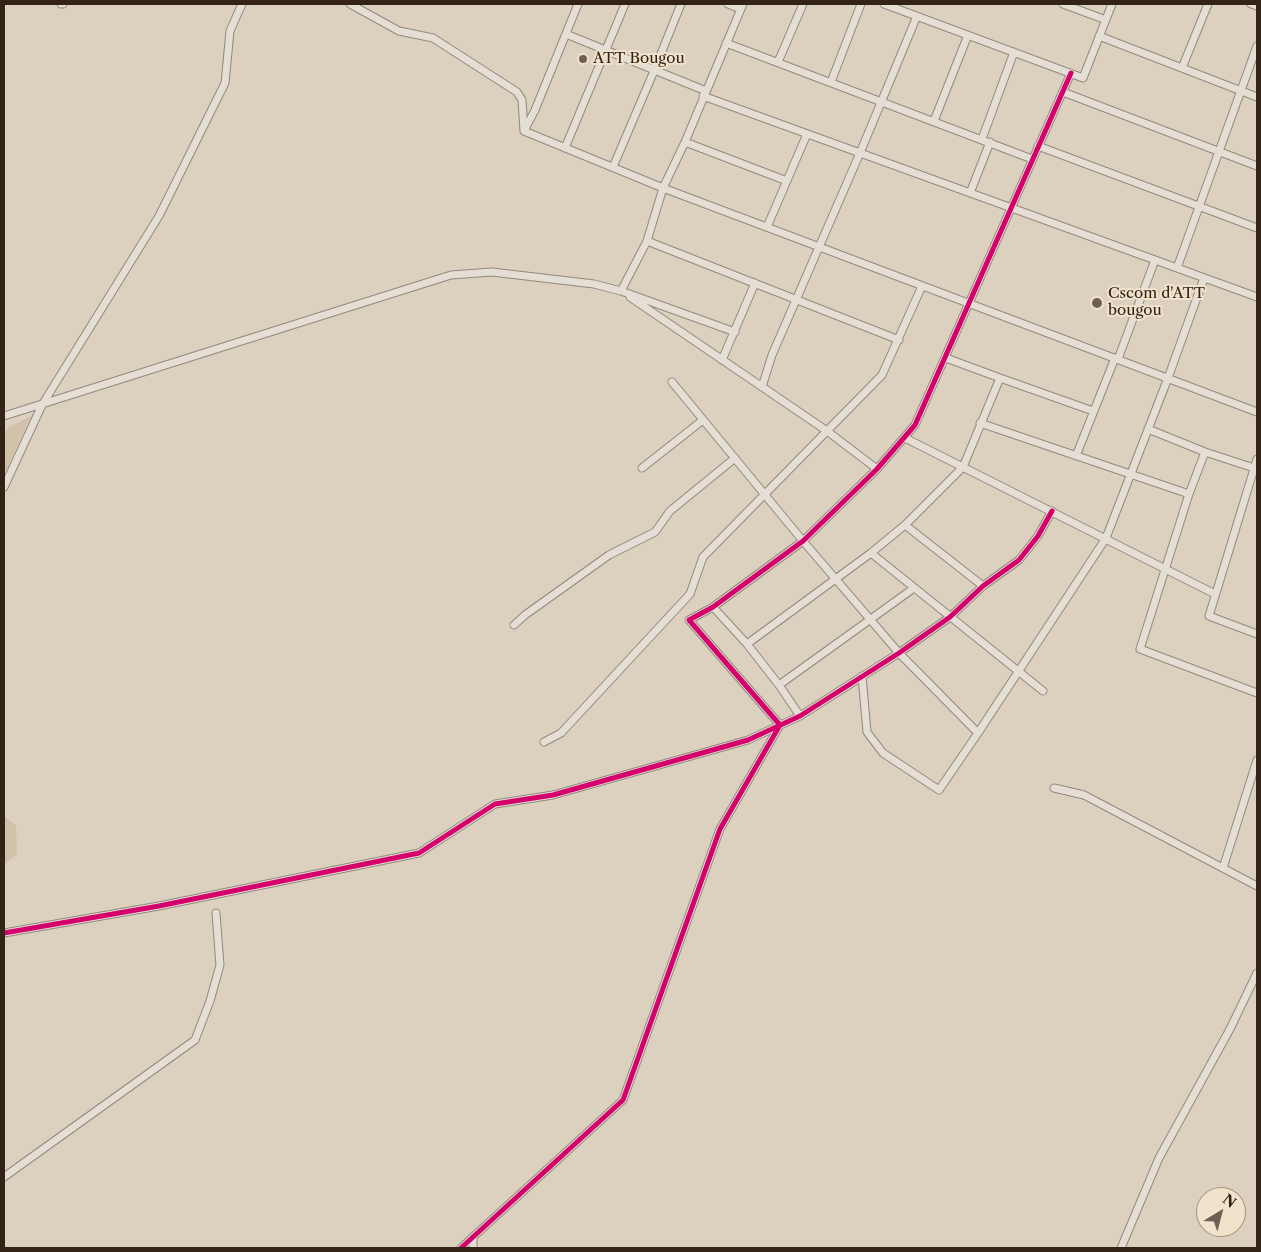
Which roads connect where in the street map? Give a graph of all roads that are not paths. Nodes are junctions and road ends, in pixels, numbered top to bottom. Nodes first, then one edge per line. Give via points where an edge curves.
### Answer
1 (242, 4) edge
2 (350, 4) edge
3 (578, 4) edge
4 (625, 4) edge
5 (681, 4) edge
6 (728, 4) edge
7 (803, 4) edge
8 (861, 4) edge
9 (884, 4) edge
10 (1063, 4) edge
11 (1112, 4) edge
12 (1208, 4) edge
13 (1252, 4) edge
14 (742, 6) edge
15 (1257, 6) edge
16 (902, 7) edge
17 (917, 16) junction
18 (1106, 20) junction
19 (566, 34) junction
20 (968, 35) junction
21 (1099, 36) junction
22 (726, 44) junction
23 (1257, 46) edge
24 (605, 51) junction
25 (1014, 52) junction
26 (778, 62) junction
27 (1182, 68) junction
28 (654, 71) junction
29 (1071, 73) junction
30 (831, 82) junction
31 (1241, 91) junction
32 (1063, 92) junction
33 (705, 94) junction
34 (1257, 97) edge
35 (882, 102) junction
36 (934, 121) junction
37 (524, 131) junction
38 (807, 134) junction
39 (986, 141) junction
40 (685, 142) junction
41 (1038, 146) junction
42 (565, 148) junction
43 (1218, 152) junction
44 (860, 153) junction
45 (1032, 159) junction
46 (613, 166) junction
47 (1257, 166) edge
48 (787, 181) junction
49 (663, 188) junction
50 (970, 193) junction
51 (1199, 206) junction
52 (1010, 208) junction
53 (767, 227) junction
54 (1257, 228) edge
55 (647, 240) junction
56 (820, 247) junction
57 (1155, 260) junction
58 (1177, 268) junction
59 (1204, 278) junction
60 (755, 283) junction
61 (922, 286) junction
62 (622, 291) junction
63 (1257, 297) edge
64 (797, 299) junction
65 (969, 303) junction
66 (734, 332) junction
67 (899, 340) junction
68 (946, 358) junction
69 (1117, 359) junction
70 (722, 360) junction
71 (1000, 378) junction
72 (1168, 378) junction
73 (672, 382) dead end
74 (762, 387) junction
75 (42, 405) junction
76 (1093, 411) junction
77 (1257, 412) edge
78 (4, 416) edge
79 (703, 420) junction
80 (980, 423) junction
81 (1148, 429) junction
82 (827, 431) junction
83 (905, 438) junction
84 (1205, 452) junction
85 (1076, 456) junction
86 (735, 458) junction
87 (1257, 458) edge
88 (963, 467) junction
89 (642, 468) dead end
90 (877, 468) junction
91 (1254, 468) junction
92 (1131, 474) junction
93 (4, 487) edge
94 (765, 494) junction
95 (1189, 494) junction
96 (1052, 511) junction
97 (904, 525) junction
98 (1106, 538) junction
99 (803, 541) junction
100 (872, 553) junction
101 (1166, 568) junction
102 (836, 579) junction
103 (983, 586) junction
104 (914, 588) junction
105 (1215, 594) junction
106 (713, 607) junction
107 (950, 617) junction
108 (871, 620) junction
109 (514, 624) dead end
110 (1257, 634) edge
111 (747, 644) junction
112 (899, 653) junction
113 (1019, 671) junction
114 (862, 676) junction
115 (779, 685) junction
116 (1044, 691) dead end
117 (1257, 693) edge
118 (800, 716) junction
119 (780, 725) junction
120 (978, 733) junction
121 (544, 742) dead end
122 (1257, 760) edge
123 (1054, 788) dead end
124 (1223, 868) junction
125 (1257, 886) edge
126 (216, 913) dead end
127 (4, 933) edge
128 (1257, 973) edge
129 (4, 1177) edge
130 (473, 1238) junction
131 (461, 1248) edge
132 (473, 1248) edge
133 (1121, 1248) edge

1 - 75 street via 230,31 225,83 160,216
2 - 37 street via 399,31 433,38 517,92 522,100
3 - 19 street
4 - 24 street
5 - 28 street
6 - 14 street
7 - 26 street
8 - 30 street
9 - 16 street
10 - 18 street
11 - 18 street
12 - 27 street
13 - 15 street
14 - 22 street
16 - 17 street
17 - 20 street
17 - 35 street
18 - 21 street
19 - 24 street
19 - 37 street
20 - 25 street
20 - 36 street
21 - 27 street
21 - 29 street via 1083,78
22 - 26 street
22 - 33 street
23 - 31 street
24 - 28 street
24 - 42 street
25 - 29 street
25 - 39 street
26 - 30 street
27 - 31 street
28 - 33 street
28 - 46 street
29 - 32 street
30 - 35 street
31 - 34 street
31 - 43 street
32 - 41 street
32 - 43 street
33 - 38 street
33 - 40 street
35 - 36 street
35 - 44 street
36 - 39 street
37 - 42 street
38 - 44 street
38 - 48 street
39 - 45 street
39 - 50 street
40 - 48 street
40 - 49 street
41 - 45 street
41 - 51 street
42 - 46 street
43 - 47 street
43 - 51 street
44 - 50 street
44 - 56 street
45 - 52 street
46 - 49 street
48 - 53 street
49 - 53 street
49 - 55 street
50 - 52 street
51 - 54 street
51 - 58 street
52 - 57 street
52 - 65 street
53 - 56 street
55 - 60 street
55 - 62 street
56 - 61 street
56 - 64 street
57 - 58 street
57 - 69 street
58 - 59 street
59 - 63 street
59 - 72 street
60 - 64 street
60 - 66 street
61 - 65 street
61 - 67 street
62 - 66 street
62 - 70 street
62 - 75 street via 492,272 451,275
64 - 67 street
64 - 74 street via 772,355
65 - 68 street
65 - 69 street
66 - 70 street
67 - 82 street via 882,375
68 - 71 street
68 - 83 street via 916,425
69 - 72 street
69 - 76 street
70 - 74 street
71 - 76 street
71 - 80 street
72 - 77 street
72 - 81 street
73 - 79 street
74 - 82 street
75 - 78 street
75 - 93 street
76 - 85 street
79 - 86 street
79 - 89 street
80 - 85 street
80 - 88 street
81 - 84 street
81 - 92 street
82 - 90 street
82 - 94 street
83 - 88 street
83 - 90 street
84 - 91 street
84 - 95 street
85 - 92 street
86 - 94 street
86 - 109 street via 670,512 655,532 609,554
87 - 91 street
88 - 96 street
88 - 97 street
90 - 99 street
91 - 105 street
92 - 95 street
92 - 98 street
94 - 99 street
94 - 121 street via 703,557 690,594 674,613 561,733
95 - 101 street
96 - 98 street
96 - 103 street via 1019,560
97 - 100 street
97 - 103 street
98 - 101 street
98 - 113 street
99 - 102 street
99 - 106 street
100 - 102 street
100 - 104 street
101 - 105 street
101 - 117 street via 1140,649
102 - 108 street
102 - 111 street
103 - 107 street
104 - 107 street
104 - 108 street
105 - 110 street via 1209,616
106 - 111 street
106 - 119 street via 689,620
107 - 112 street
107 - 113 street
108 - 112 street
108 - 115 street
111 - 115 street
112 - 114 street
112 - 120 street
113 - 116 street
113 - 120 street
114 - 118 street
114 - 120 street via 867,732 884,753 939,790
115 - 118 street
118 - 119 street
119 - 127 street via 748,740 572,790 495,804 419,853 159,906
119 - 130 street via 720,829 623,1100
122 - 124 street
123 - 124 street via 1084,795
124 - 125 street
126 - 129 street via 220,964 195,1040
128 - 133 street via 1159,1158
130 - 131 street
130 - 132 street

